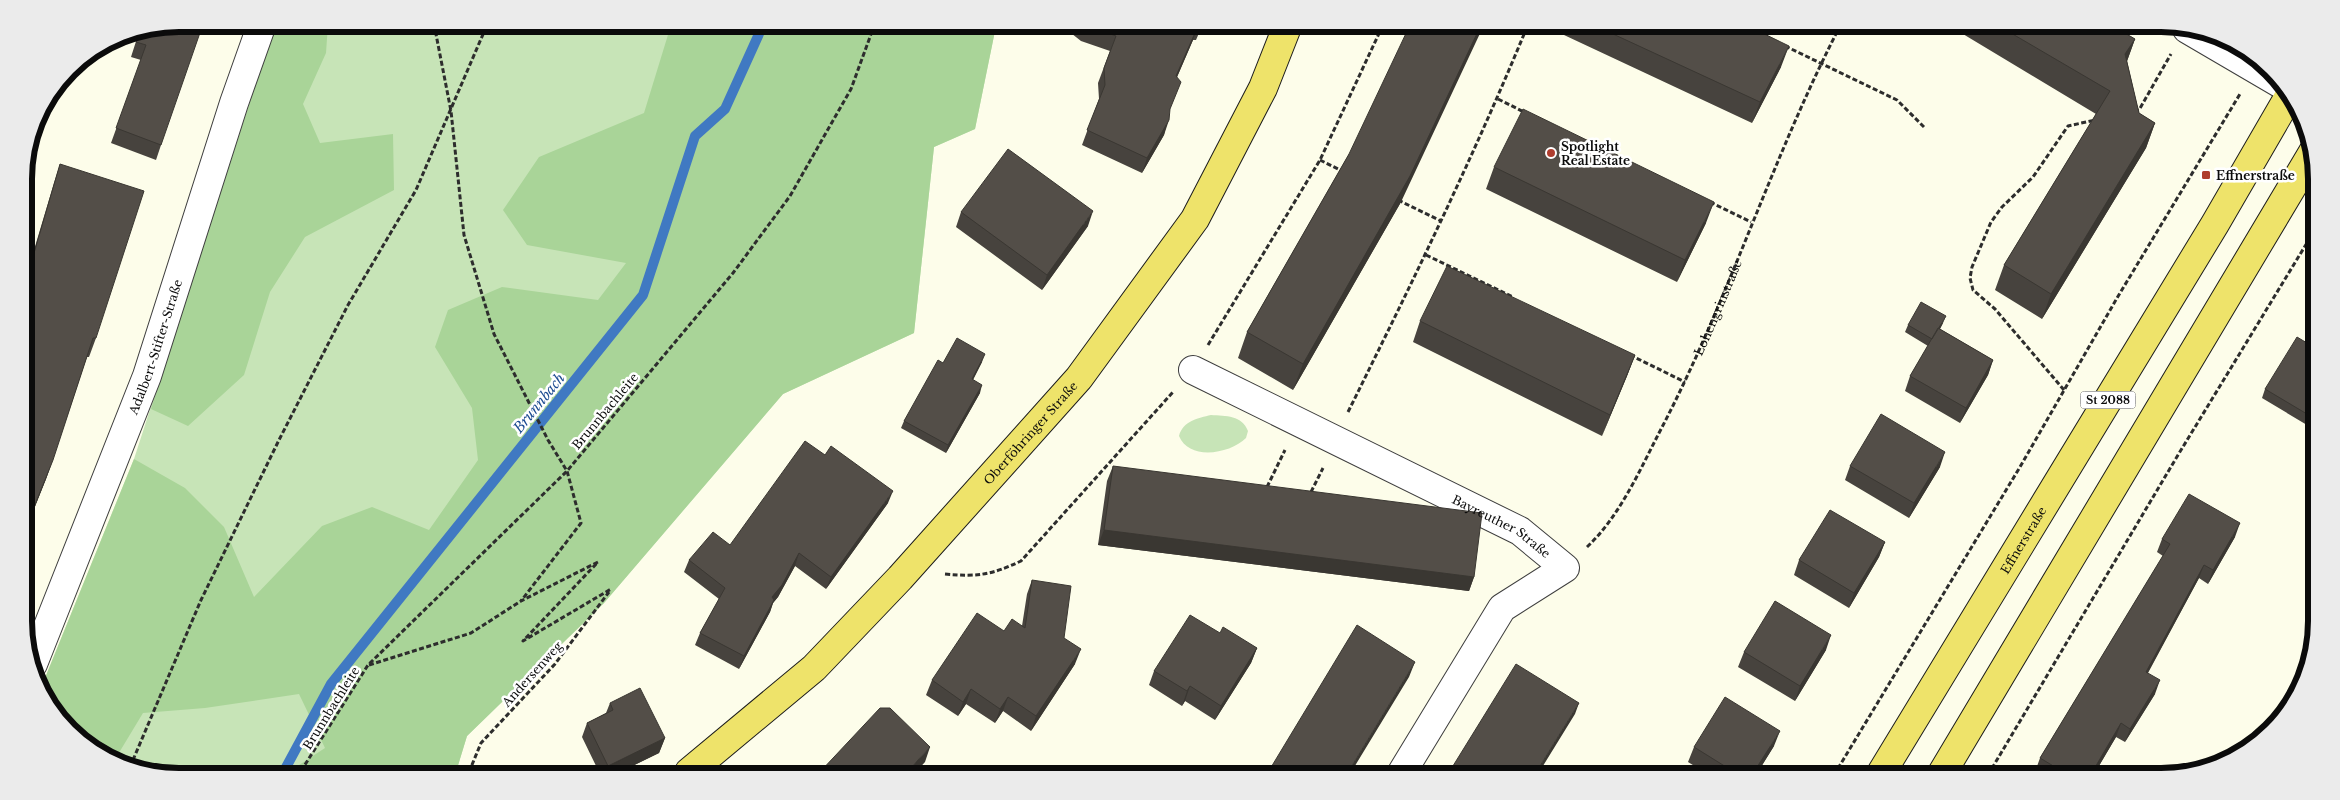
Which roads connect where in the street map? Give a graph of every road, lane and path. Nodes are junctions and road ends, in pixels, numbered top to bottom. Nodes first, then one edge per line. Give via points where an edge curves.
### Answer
1 (259, 33) edge
2 (436, 33) edge
3 (484, 33) edge
4 (871, 33) edge
5 (1285, 33) edge
6 (1525, 33) edge
7 (1836, 33) edge
8 (2206, 40) edge
9 (1780, 44) edge
10 (2172, 53) dead end
11 (1821, 63) junction
12 (2255, 70) junction
13 (2262, 74) edge
14 (1498, 99) junction
15 (2285, 102) edge
16 (451, 111) junction
17 (2131, 111) edge
18 (1533, 116) edge
19 (2095, 120) edge
20 (1924, 127) dead end
21 (1320, 160) dead end
22 (2306, 163) edge
23 (1346, 173) edge
24 (1389, 195) edge
25 (1707, 201) edge
26 (1441, 221) junction
27 (1751, 222) junction
28 (2308, 241) edge
29 (1426, 255) junction
30 (1515, 298) edge
31 (1623, 351) edge
32 (1192, 370) dead end
33 (1686, 382) junction
34 (2064, 390) junction
35 (1298, 422) junction
36 (1334, 439) junction
37 (1104, 467) dead end
38 (1113, 468) edge
39 (567, 471) junction
40 (1257, 486) edge
41 (1267, 487) junction
42 (1276, 488) edge
43 (1302, 491) edge
44 (1320, 493) edge
45 (1565, 568) junction
46 (521, 601) junction
47 (37, 656) edge
48 (368, 665) junction
49 (133, 759) edge
50 (1405, 767) edge
51 (1839, 767) edge
52 (1885, 767) edge
53 (1946, 767) edge
54 (1993, 767) edge
55 (304, 768) edge
56 (471, 768) edge
57 (694, 768) edge

1 - 47 street, Adalbert-Stifter-Straße via 147,376
2 - 16 path
3 - 16 path
4 - 39 path, Brunnbachleite via 851,89 790,196 733,273
5 - 57 main road, Oberföhringer Straße via 1264,88 1194,219 1079,378 900,578 814,668
6 - 14 path
7 - 11 path, Lohengrinstraße
8 - 12 street
9 - 11 path
10 - 17 path via 2139,110
11 - 20 path via 1898,100
11 - 27 path, Lohengrinstraße
12 - 13 street
12 - 34 path
14 - 18 path
14 - 26 path
15 - 52 main road, Effnerstraße / St 2088
16 - 39 path via 464,235 494,334
16 - 49 path via 416,190 348,305 279,440 201,600
19 - 34 path via 2068,126 2033,177 2002,207 1991,222 1970,278 1973,290 1995,308
21 - 23 path
22 - 53 main road
24 - 26 path
25 - 27 path
26 - 29 path
27 - 33 path, Lohengrinstraße via 1721,304
28 - 54 path
29 - 30 path
29 - 36 path
31 - 33 path
32 - 35 street, Bayreuther Straße
33 - 45 path, Lohengrinstraße via 1603,533
34 - 51 path
35 - 36 street, Bayreuther Straße
35 - 41 path
36 - 45 street, Bayreuther Straße via 1520,531
37 - 38 path
39 - 46 path via 581,523
39 - 48 path, Brunnbachleite
40 - 41 path
41 - 42 path
43 - 44 path
45 - 50 street, Bayreuther Straße via 1502,608
46 - 48 path via 471,633
46 - 56 path, Andersenweg via 598,562 523,641 611,589 555,664 481,743
48 - 55 path, Brunnbachleite

